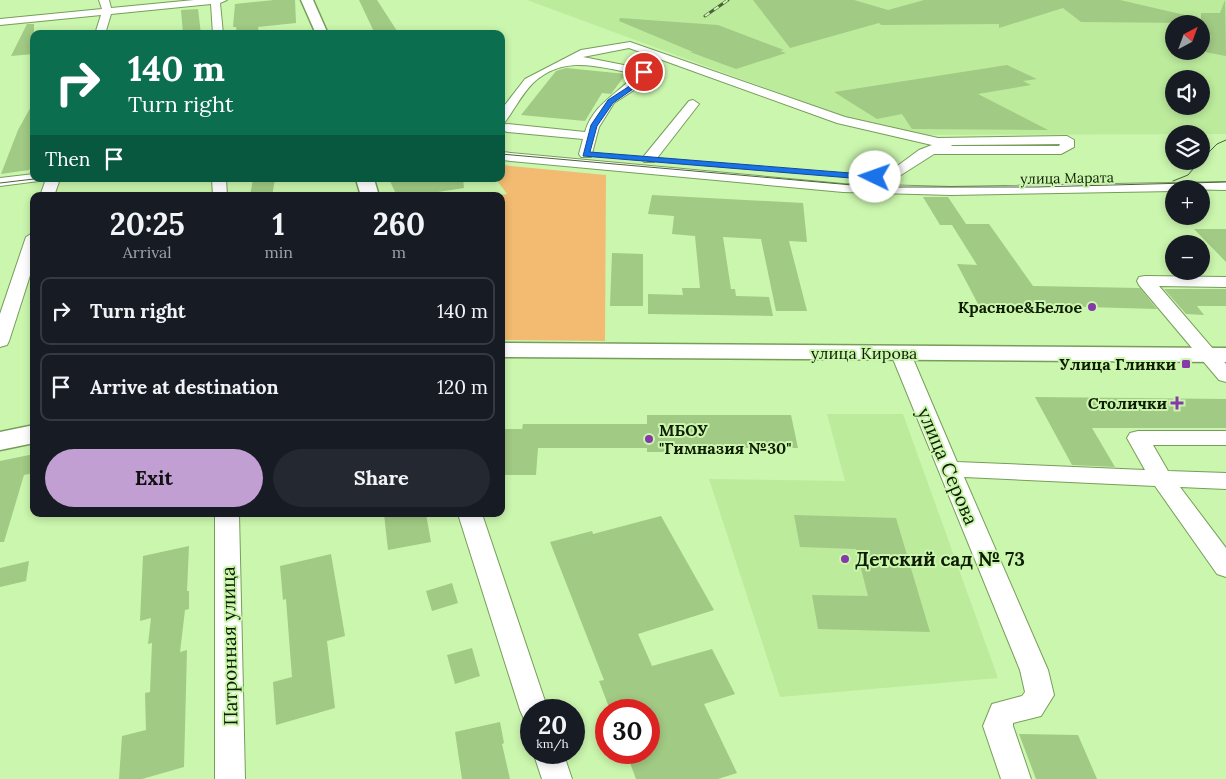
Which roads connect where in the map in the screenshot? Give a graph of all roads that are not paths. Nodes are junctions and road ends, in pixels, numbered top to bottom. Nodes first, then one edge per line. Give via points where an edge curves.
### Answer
1 (104, 0) edge
2 (218, 0) edge
3 (307, 0) edge
4 (107, 12) junction
5 (0, 22) edge
6 (101, 30) edge
7 (218, 30) edge
8 (320, 30) edge
9 (693, 104) dead end
10 (506, 126) edge
11 (592, 131) junction
12 (938, 146) junction
13 (505, 147) edge
14 (586, 154) junction
15 (505, 156) edge
16 (649, 159) junction
17 (1226, 173) edge
18 (1202, 175) junction
19 (30, 178) edge
20 (890, 178) junction
21 (0, 182) edge
22 (910, 184) junction
23 (1223, 189) edge
24 (30, 249) edge
25 (1226, 282) edge
26 (0, 341) edge
27 (505, 350) edge
28 (901, 354) junction
29 (1217, 355) edge
30 (1226, 376) edge
31 (30, 435) edge
32 (1226, 438) edge
33 (0, 441) edge
34 (950, 469) junction
35 (1162, 478) junction
36 (1226, 482) edge
37 (227, 517) edge
38 (471, 517) edge
39 (1226, 567) edge
40 (530, 699) edge
41 (552, 764) edge
42 (230, 779) edge
43 (557, 779) edge
44 (1016, 779) edge

1 - 4 street
2 - 4 street
2 - 7 street
3 - 8 main road
4 - 5 street
4 - 6 street
9 - 16 street
10 - 11 street
10 - 11 street via 542,80 576,61 644,72 630,88 610,101
10 - 12 street via 529,81 585,52 630,45 841,120
11 - 14 street
12 - 12 street via 1067,140 1068,147 1060,150
12 - 20 street
13 - 14 street, улица Марата
14 - 16 street, улица Марата
15 - 22 street, улица Марата via 843,188
16 - 20 street, улица Марата
17 - 18 street, улица Марата
18 - 22 street, улица Марата
18 - 23 street
19 - 21 street
20 - 22 street, улица Марата
22 - 23 street, улица Марата
24 - 26 street
25 - 29 street via 1145,281
27 - 28 main road, улица Кирова
28 - 29 main road, улица Кирова
28 - 34 street, улица Серова
29 - 30 street
31 - 33 main road
32 - 35 street via 1138,438
34 - 35 street
34 - 44 street, улица Серова via 1034,670 1040,695 1031,707 1002,713 998,726
35 - 36 street
35 - 39 street
37 - 42 street, Патронная улица
38 - 40 street
41 - 43 street

